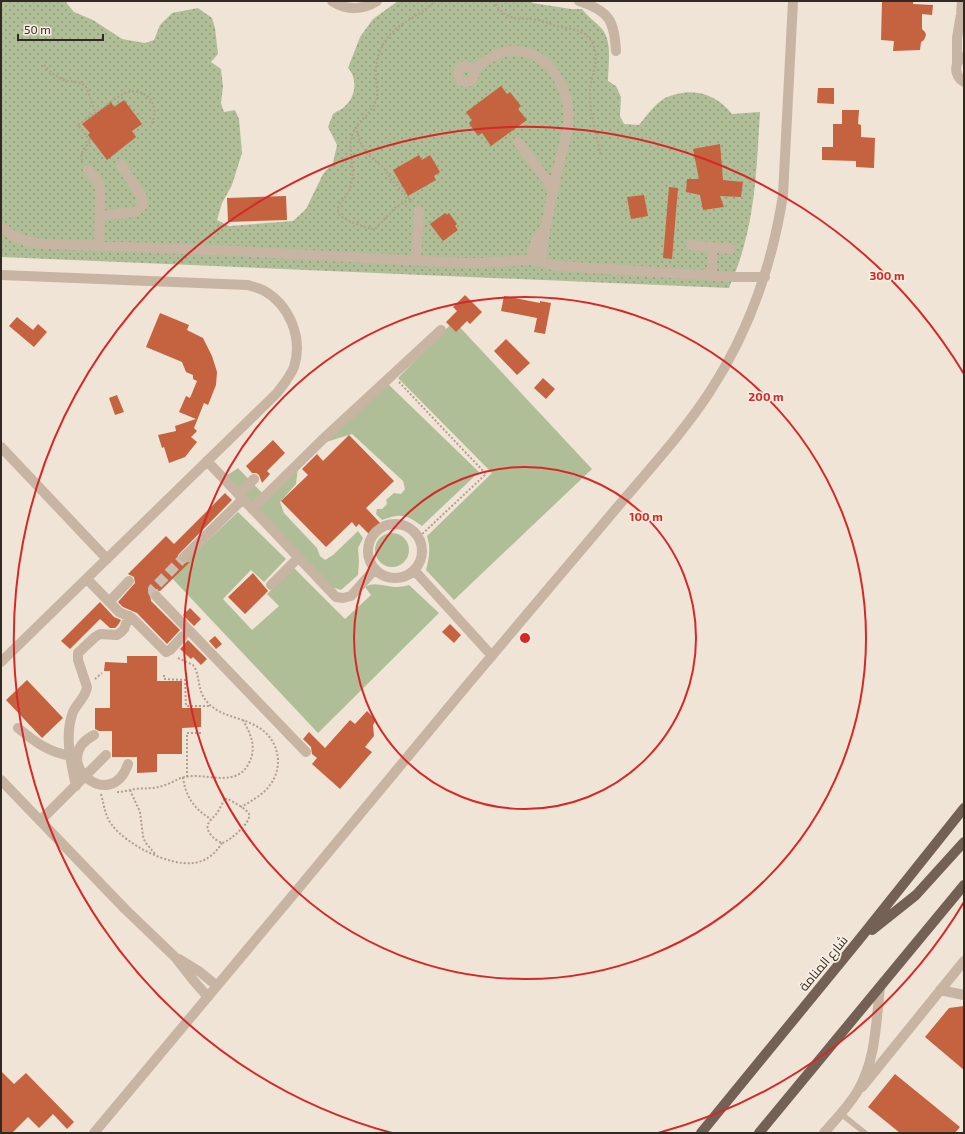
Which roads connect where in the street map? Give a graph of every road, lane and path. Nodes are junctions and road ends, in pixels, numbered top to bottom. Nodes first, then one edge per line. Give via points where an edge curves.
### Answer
1 (332, 1) edge
2 (377, 1) edge
3 (435, 1) edge
4 (493, 1) edge
5 (579, 1) edge
6 (792, 1) edge
7 (962, 1) edge
8 (961, 14) junction
9 (964, 25) edge
10 (616, 51) dead end
11 (961, 60) edge
12 (44, 65) dead end
13 (473, 70) dead end
14 (964, 82) edge
15 (96, 112) junction
16 (150, 127) dead end
17 (356, 127) junction
18 (518, 142) dead end
19 (601, 156) dead end
20 (121, 165) dead end
21 (88, 170) joint
22 (554, 190) junction
23 (410, 199) junction
24 (419, 211) joint
25 (100, 216) junction
26 (1, 227) edge
27 (545, 229) junction
28 (691, 245) dead end
29 (99, 246) junction
30 (712, 247) junction
31 (731, 249) dead end
32 (416, 259) junction
33 (530, 260) junction
34 (542, 261) junction
35 (1, 275) edge
36 (712, 275) junction
37 (765, 277) junction
38 (441, 330) dead end
39 (392, 375) junction
40 (1, 447) edge
41 (207, 461) junction
42 (254, 479) dead end
43 (241, 497) junction
44 (252, 509) junction
45 (418, 538) junction
46 (184, 557) tunnel mouth
47 (298, 558) junction
48 (107, 559) junction
49 (375, 569) junction
50 (414, 570) junction
51 (87, 579) junction
52 (129, 581) dead end
53 (271, 585) dead end
54 (156, 596) dead end
55 (109, 602) junction
56 (129, 616) junction
57 (183, 636) dead end
58 (166, 652) junction
59 (492, 656) junction
60 (1, 662) edge
61 (164, 675) dead end
62 (211, 706) junction
63 (244, 720) junction
64 (18, 728) dead end
65 (201, 733) dead end
66 (94, 735) dead end
67 (306, 752) dead end
68 (106, 755) dead end
69 (71, 756) junction
70 (128, 764) dead end
71 (84, 777) junction
72 (183, 777) junction
73 (187, 777) junction
74 (1, 780) edge
75 (100, 785) junction
76 (76, 786) junction
77 (130, 790) junction
78 (115, 792) dead end
79 (241, 807) junction
80 (964, 808) edge
81 (211, 819) junction
82 (40, 821) junction
83 (964, 842) edge
84 (222, 843) junction
85 (157, 856) junction
86 (964, 885) edge
87 (858, 941) junction
88 (175, 957) junction
89 (964, 961) edge
90 (217, 986) junction
91 (880, 987) junction
92 (940, 990) junction
93 (964, 995) edge
94 (208, 997) junction
95 (856, 1094) junction
96 (840, 1113) junction
97 (94, 1133) edge
98 (700, 1133) edge
99 (759, 1133) edge
100 (824, 1133) edge
101 (865, 1133) edge

1 - 2 street via 346,8 363,8
3 - 17 path via 390,33 376,64 377,96 374,106
4 - 19 path via 509,17 533,19 574,29 589,38 596,54 590,104
5 - 10 street via 595,7 608,17 615,32
6 - 37 street via 783,195
7 - 8 street
8 - 9 street
8 - 11 street via 957,38
11 - 14 street via 956,72
12 - 15 path via 57,77 84,85
13 - 22 street via 501,52 518,51 541,59 559,79 566,95 569,121
15 - 16 path via 124,93 137,91 152,102 155,115
15 - 21 path via 78,125 91,142 82,152 84,165
17 - 23 path via 367,154 384,168
17 - 23 path via 351,137 353,177 348,193 339,204 340,216 372,229 396,207
18 - 22 street
20 - 25 street via 142,197 142,206 135,212
21 - 25 street via 100,186
22 - 27 street
23 - 24 path
24 - 32 street
25 - 29 street
26 - 29 street via 20,239 33,243
27 - 33 street via 535,242
27 - 34 street
28 - 30 street
29 - 32 street
30 - 31 street
30 - 36 street
32 - 33 street via 480,263
33 - 34 street
34 - 36 street via 558,266
35 - 41 street via 248,285 263,290 275,299 286,310 293,323 297,338 294,368 287,382 277,393
36 - 37 street
37 - 59 street via 741,338 704,400 669,446
38 - 39 street
39 - 44 street
39 - 45 path via 486,474
40 - 48 street
41 - 43 street
41 - 48 street
42 - 43 street
43 - 44 street
43 - 46 street
44 - 47 street
45 - 49 street via 414,532 400,525 379,529 368,548 370,563
45 - 50 street via 422,551
47 - 49 street via 330,592 343,598 351,596
47 - 53 street
48 - 51 street
49 - 50 street via 380,574 394,578
50 - 59 street
51 - 55 street
51 - 60 street
52 - 55 street
54 - 67 street
55 - 56 street via 119,612
56 - 58 street
56 - 69 street via 124,628 117,635 105,634 94,637 78,653 87,690 71,720
57 - 58 street
58 - 62 path via 193,665 201,692
59 - 90 street
61 - 62 path via 164,679 185,680 186,706
62 - 63 path via 220,712
63 - 73 path via 254,750 244,772 239,776 225,778
63 - 79 path via 257,726 267,735 278,759 276,773 270,785
64 - 69 street via 39,745 56,753
65 - 73 path via 187,733
66 - 71 street via 83,742 78,754 78,766
68 - 71 street
69 - 76 street
70 - 75 street via 118,780
71 - 75 street
71 - 76 street
72 - 73 path
72 - 77 path via 158,787
72 - 81 path via 186,792 194,805
74 - 82 street
75 - 85 path via 107,815 113,826 135,846
76 - 82 street
77 - 78 path
77 - 85 path via 140,812 145,842
79 - 81 path via 225,799
79 - 84 path via 249,813 249,819 232,837
80 - 87 main road, شارع المنامة
81 - 84 path via 208,830
82 - 88 street via 125,910
83 - 87 main road via 916,895
84 - 85 path via 210,856 194,863 179,863
86 - 91 main road
87 - 98 main road, شارع المنامة
88 - 90 street
88 - 94 street
89 - 92 street
90 - 94 street
91 - 95 street via 872,1054
91 - 99 main road
92 - 93 street
92 - 95 street
94 - 97 street
95 - 96 street
96 - 100 street
96 - 101 lane

